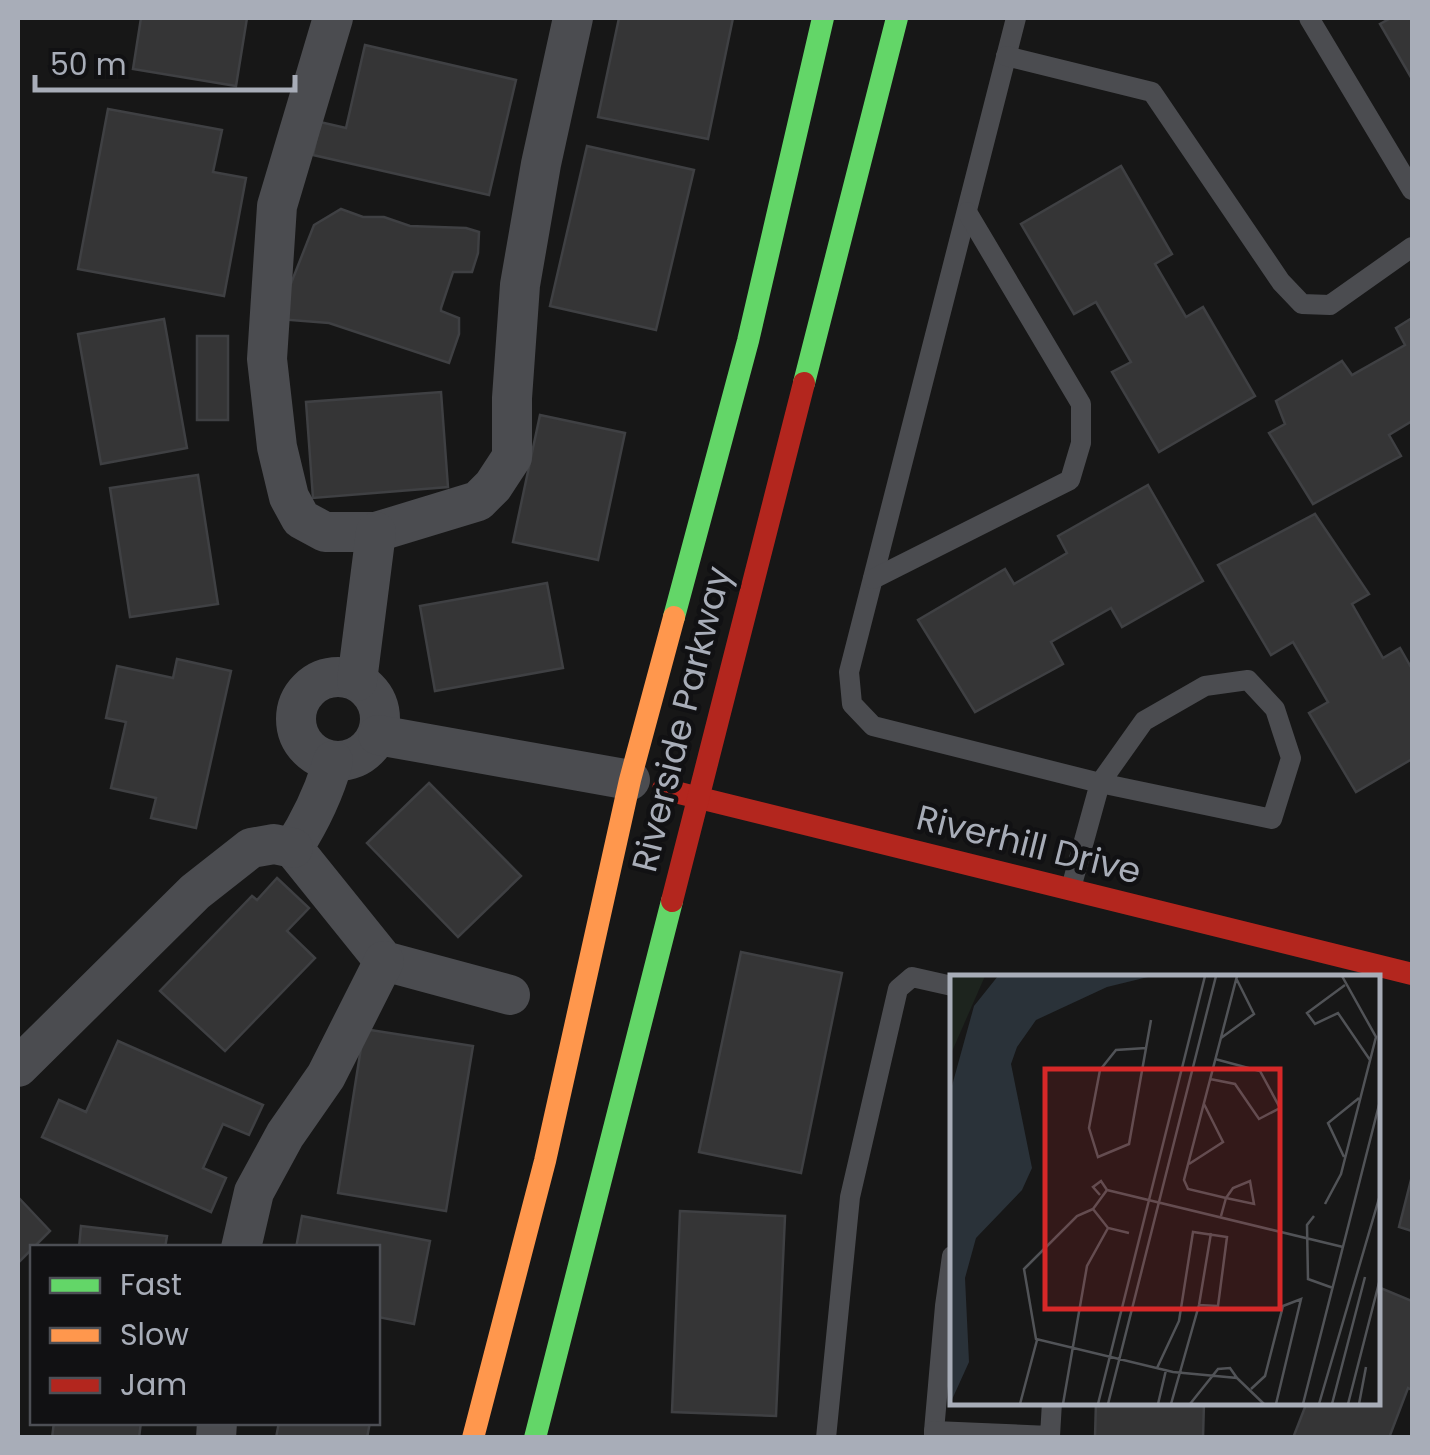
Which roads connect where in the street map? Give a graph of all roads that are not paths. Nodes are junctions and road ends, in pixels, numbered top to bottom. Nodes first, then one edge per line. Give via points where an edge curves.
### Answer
1 (333, 18) edge
2 (573, 18) edge
3 (823, 18) edge
4 (897, 18) edge
5 (1016, 18) edge
6 (1309, 18) edge
7 (1006, 56) junction
8 (1412, 190) edge
9 (966, 212) junction
10 (1412, 247) edge
11 (376, 532) junction
12 (873, 579) junction
13 (357, 681) junction
14 (378, 734) junction
15 (333, 761) junction
16 (630, 780) junction
17 (1100, 783) junction
18 (697, 798) junction
19 (292, 848) junction
20 (1070, 890) junction
21 (384, 961) junction
22 (1412, 974) edge
23 (950, 986) edge
24 (510, 995) dead end
25 (18, 1067) edge
26 (242, 1245) edge
27 (950, 1268) edge
28 (1052, 1405) edge
29 (934, 1434) edge
30 (473, 1438) edge
31 (536, 1438) edge
32 (826, 1438) edge

1 - 11 street via 277,206 266,359 277,447 301,518 325,532
2 - 11 street via 520,284 512,456 478,500
3 - 16 street, Riverside Parkway via 748,341
4 - 18 street, Riverside Parkway
5 - 7 lane
6 - 8 lane
7 - 9 lane
7 - 10 lane via 1152,92 1280,282 1302,304 1330,306
9 - 12 lane
9 - 12 lane via 1082,404 1082,443 1070,480
11 - 13 street
12 - 17 lane via 849,672 852,704 873,726
13 - 14 street via 378,704
13 - 15 street via 325,678 310,686 295,715 304,746
14 - 15 street via 360,756
14 - 16 street
15 - 19 street via 312,819
16 - 18 street, Riverhill Drive
16 - 30 street, Riverside Parkway via 545,1161
17 - 17 lane via 1144,721 1205,686 1248,680 1275,709 1291,758 1272,819
17 - 20 lane
18 - 20 street, Riverhill Drive
18 - 31 street, Riverside Parkway
19 - 21 street
19 - 25 street via 251,848 195,892
20 - 22 street, Riverhill Drive
21 - 24 street
21 - 26 street via 326,1076 254,1192
23 - 32 lane via 912,977 898,989 850,1197
27 - 29 lane
28 - 29 lane via 1050,1436

